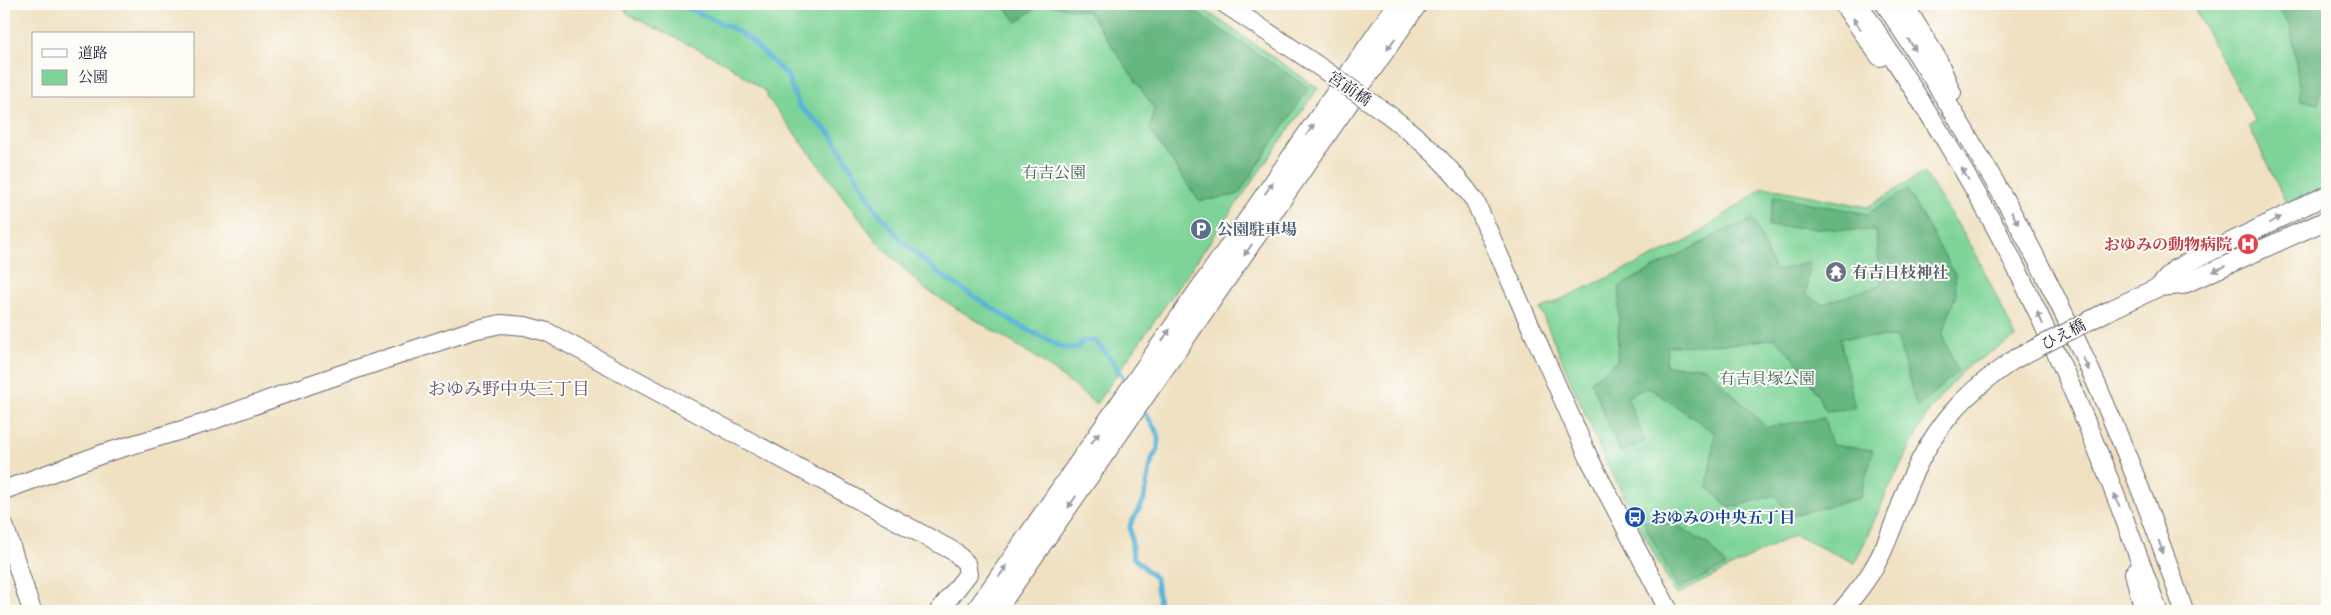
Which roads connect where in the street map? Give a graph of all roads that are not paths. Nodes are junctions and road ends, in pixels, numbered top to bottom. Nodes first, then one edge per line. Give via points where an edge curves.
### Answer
1 (1225, 4) edge
2 (1397, 4) edge
3 (1418, 4) edge
4 (1843, 4) edge
5 (1859, 4) edge
6 (1886, 4) edge
7 (1904, 4) edge
8 (1920, 102) junction
9 (1956, 115) junction
10 (2327, 195) edge
11 (2327, 220) edge
12 (2159, 287) junction
13 (1122, 413) junction
14 (4, 490) edge
15 (4, 524) edge
16 (2130, 532) junction
17 (2178, 594) junction
18 (32, 611) edge
19 (939, 611) edge
20 (975, 611) edge
21 (996, 611) edge
22 (1669, 611) edge
23 (1841, 611) edge
24 (2144, 611) edge
25 (2158, 611) edge
26 (2184, 611) edge
27 (2191, 611) edge

1 - 22 street, 宮前橋, bridge via 1389,115 1434,151 1459,179 1475,201 1489,230 1589,458
13 -> 2 street via 1139,376
3 -> 13 street via 1152,388
8 -> 4 street via 1885,63
5 - 8 street
6 -> 9 street
7 - 9 street via 1937,58 1951,89
16 -> 8 street via 2092,435 2000,236
9 -> 17 street via 2022,231 2062,311 2113,425
12 -> 10 street via 2175,269
11 -> 12 street via 2182,285
12 - 23 street, ひえ橋, bridge via 2015,359 1965,396 1938,431 1911,480 1878,562
20 -> 13 street
13 -> 21 street
14 - 19 street via 473,330 501,324 525,326 547,332 955,552 966,562 968,574
15 - 18 street
16 - 24 street via 2132,566
16 - 25 street
17 - 26 street
17 - 27 street

